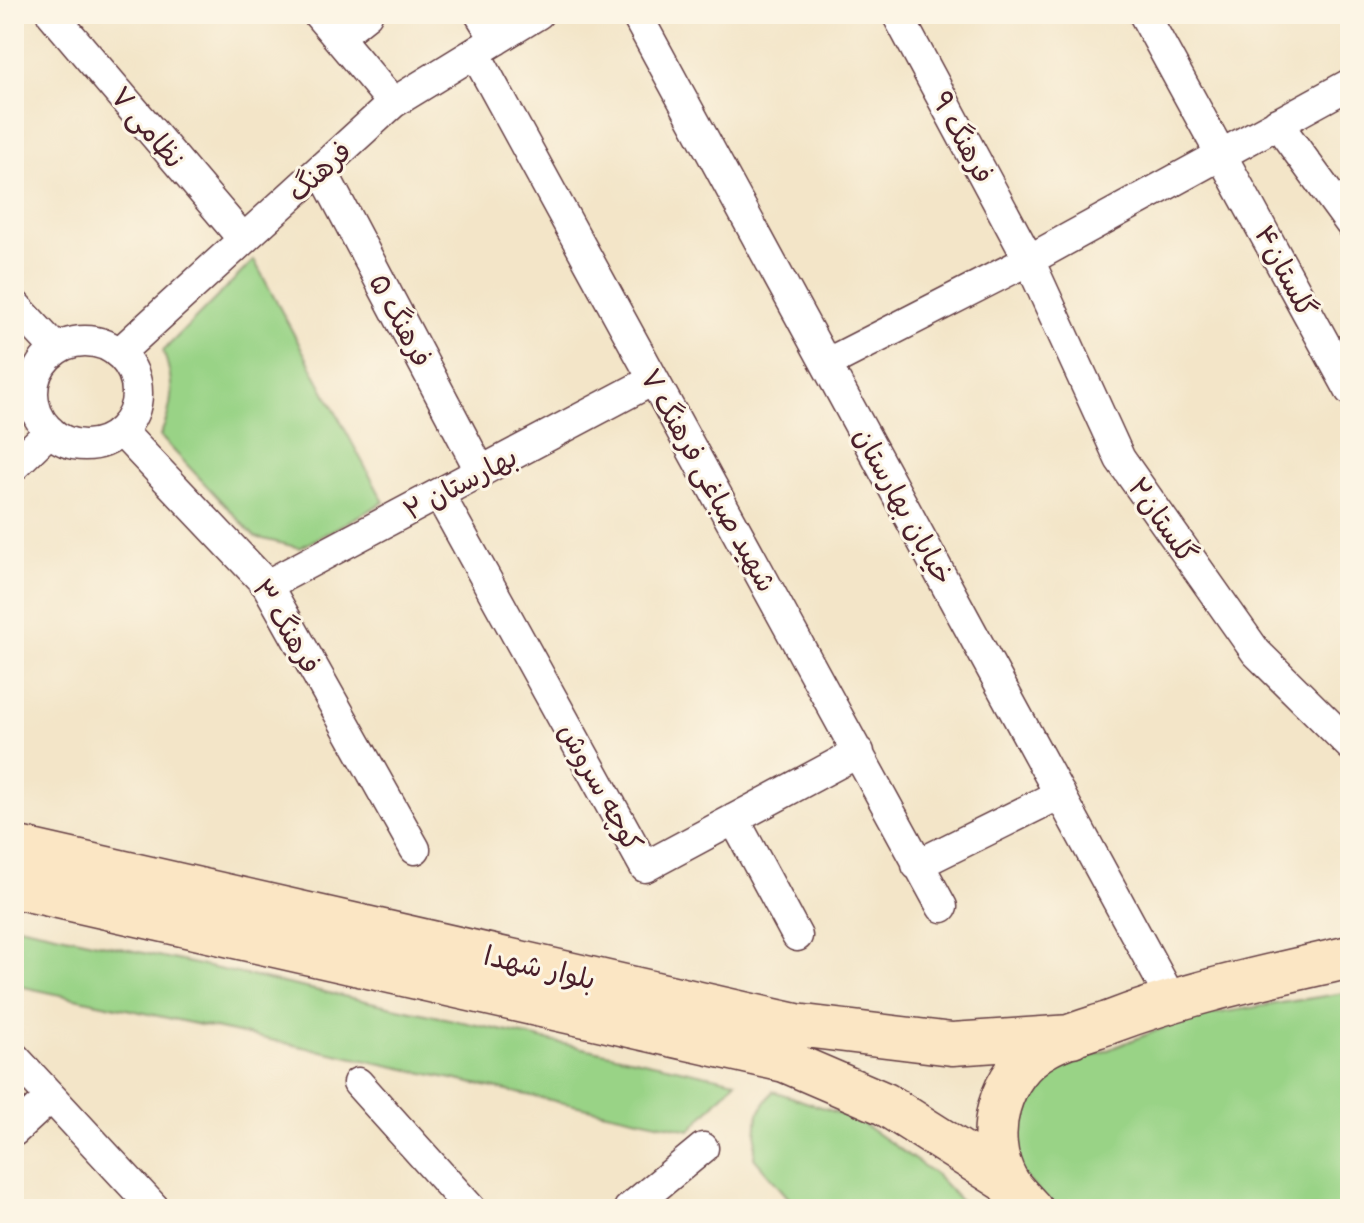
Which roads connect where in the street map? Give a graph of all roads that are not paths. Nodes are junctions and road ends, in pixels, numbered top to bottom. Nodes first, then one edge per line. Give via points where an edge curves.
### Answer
1 (52, 14) edge
2 (318, 14) edge
3 (367, 14) edge
4 (480, 14) edge
5 (538, 14) edge
6 (636, 14) edge
7 (897, 14) edge
8 (1144, 14) edge
9 (338, 37) junction
10 (486, 46) junction
11 (1350, 84) edge
12 (393, 103) junction
13 (1277, 123) junction
14 (1222, 153) junction
15 (321, 169) junction
16 (1350, 223) edge
17 (243, 239) junction
18 (1029, 260) junction
19 (14, 304) edge
20 (56, 349) junction
21 (119, 353) junction
22 (826, 364) junction
23 (653, 380) junction
24 (1350, 390) edge
25 (50, 431) junction
26 (121, 431) junction
27 (14, 466) edge
28 (481, 472) junction
29 (439, 494) junction
30 (267, 585) junction
31 (1350, 745) edge
32 (859, 752) junction
33 (1060, 794) junction
34 (734, 819) junction
35 (14, 847) edge
36 (415, 849) dead end
37 (917, 865) junction
38 (14, 887) edge
39 (942, 907) dead end
40 (797, 936) dead end
41 (1350, 957) edge
42 (1171, 999) junction
43 (1072, 1036) junction
44 (14, 1057) edge
45 (358, 1083) dead end
46 (51, 1097) junction
47 (14, 1131) edge
48 (703, 1148) dead end
49 (1019, 1195) edge
50 (155, 1209) edge
51 (471, 1209) edge
52 (629, 1209) edge

1 - 17 street, نظامی ۷
2 - 9 street
3 - 9 street
4 - 10 street, شهید صباغی فرهنگ ۷
5 - 10 street, فرهنگ
6 - 22 street, خیابان بهارستان
7 - 18 street, فرهنگ ۹
8 - 14 street, گلستان۴
9 - 12 street
10 - 12 street, فرهنگ
10 - 23 street, شهید صباغی فرهنگ ۷
11 - 13 street
12 - 15 street, فرهنگ
13 - 14 street
13 - 16 street
14 - 18 street
14 - 24 street, گلستان۴
15 - 17 street, فرهنگ
15 - 28 street, فرهنگ ۵
17 - 21 street, فرهنگ
18 - 22 street
18 - 31 street, گلستان۲ via 1120,459 1256,652
19 - 20 street
20 - 21 street via 88,341
20 - 25 street via 45,359 33,388 40,418
21 - 26 street via 137,383 132,417
22 - 33 street, خیابان بهارستان
23 - 28 street, بهارستان ۲
23 - 32 street, شهید صباغی فرهنگ ۷
25 - 26 street via 78,444 93,444
25 - 27 street
26 - 30 street, فرهنگ ۳
28 - 29 street, بهارستان ۲
29 - 30 street, بهارستان ۲
29 - 34 street, کوچه سروش via 645,867
30 - 36 street, فرهنگ ۳
32 - 34 street, کوچه سروش
32 - 37 street, شهید صباغی فرهنگ ۷
33 - 37 street
33 - 42 street, خیابان بهارستان
34 - 40 street
35 - 43 main road, بلوار شهدا via 796,1025 952,1044
37 - 39 street, شهید صباغی فرهنگ ۷
38 - 49 main road, بلوار شهدا via 785,1061 885,1104
41 - 42 main road
42 - 43 main road
43 - 49 main road via 1043,1048 1020,1067 1003,1093 995,1122 997,1153
44 - 46 street
45 - 51 street
46 - 47 street
46 - 50 street
48 - 52 street

